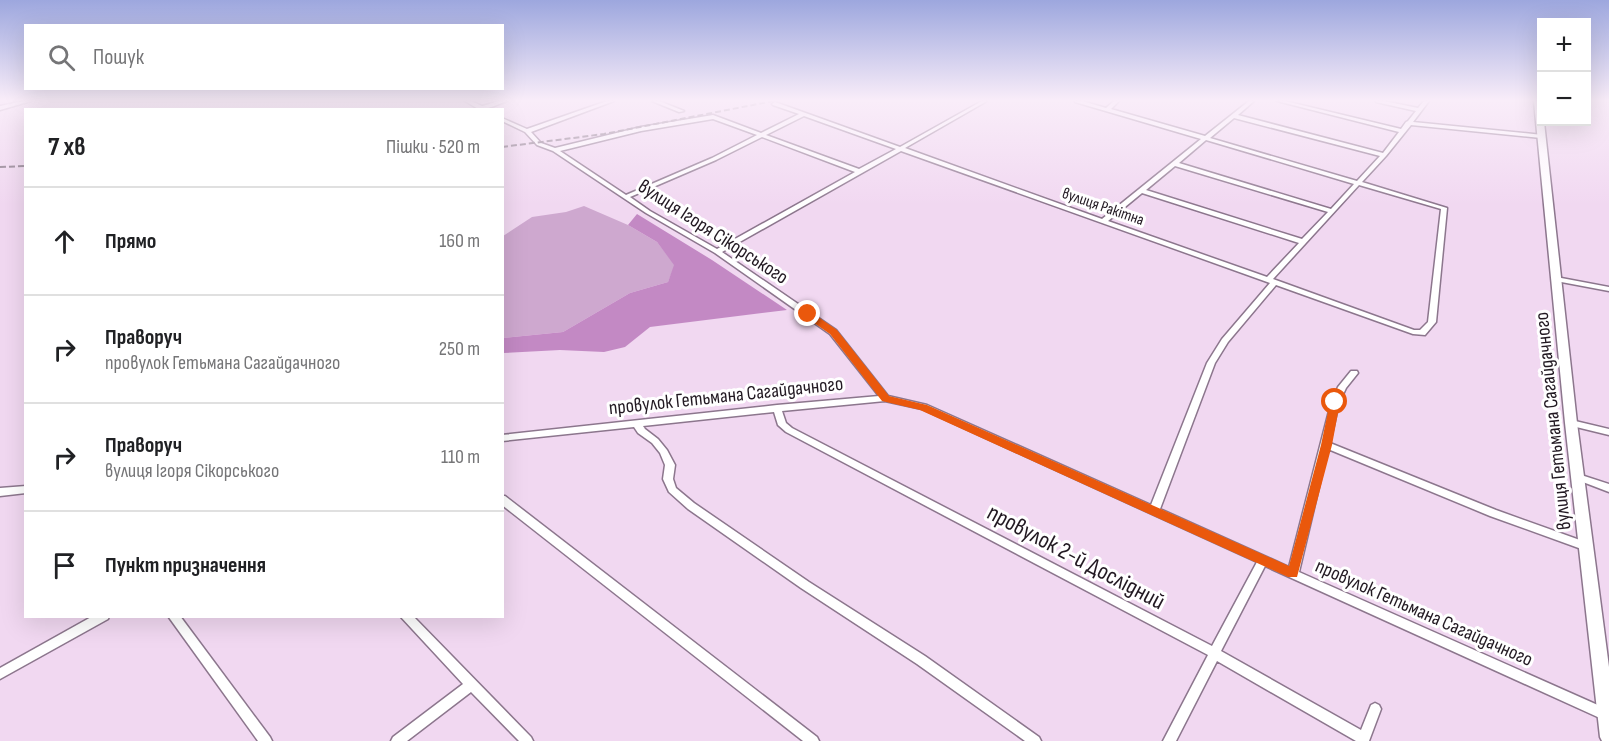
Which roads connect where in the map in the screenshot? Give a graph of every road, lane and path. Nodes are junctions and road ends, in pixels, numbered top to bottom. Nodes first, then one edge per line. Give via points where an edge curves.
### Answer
1 (530, 136) edge
2 (614, 136) edge
3 (764, 136) joint
4 (864, 136) edge
5 (921, 136) edge
6 (1197, 136) edge
7 (1209, 136) edge
8 (1309, 136) edge
9 (1398, 136) edge
10 (1537, 136) edge
11 (1541, 136) joint
12 (1206, 138) junction
13 (898, 148) junction
14 (555, 150) junction
15 (1384, 155) junction
16 (1176, 164) junction
17 (858, 171) junction
18 (1359, 182) junction
19 (1143, 191) junction
20 (626, 196) junction
21 (1331, 211) junction
22 (1103, 221) junction
23 (1303, 242) junction
24 (717, 252) junction
25 (1557, 279) junction
26 (1272, 281) junction
27 (1609, 289) edge
28 (1354, 373) dead end
29 (885, 398) junction
30 (777, 408) junction
31 (638, 423) junction
32 (1571, 423) junction
33 (1609, 432) edge
34 (504, 438) edge
35 (1326, 445) junction
36 (1578, 477) junction
37 (1609, 488) edge
38 (24, 489) edge
39 (0, 492) edge
40 (504, 502) edge
41 (1154, 511) junction
42 (1587, 547) junction
43 (1263, 560) junction
44 (1293, 574) junction
45 (100, 618) edge
46 (175, 618) edge
47 (407, 618) edge
48 (1214, 653) junction
49 (0, 674) edge
50 (472, 684) junction
51 (1375, 710) dead end
52 (1607, 715) junction
53 (1609, 737) edge
54 (1364, 740) edge
55 (267, 741) edge
56 (397, 741) edge
57 (527, 741) edge
58 (813, 741) edge
59 (1035, 741) edge
60 (1169, 741) edge

1 - 14 street, вулиця Ігоря Сікорського
2 - 14 street
3 - 17 street
3 - 20 street
4 - 13 street, вулиця Ракітна
5 - 13 street
6 - 12 street
7 - 12 street
8 - 15 street
9 - 15 street
10 - 11 street
11 - 25 main road, вулиця Гетьмана Сагайдачного
12 - 16 street
12 - 18 street
13 - 17 street
13 - 22 street, вулиця Ракітна
14 - 20 street, вулиця Ігоря Сікорського
15 - 18 street
16 - 19 street
16 - 21 street
17 - 24 street
18 - 21 street
18 - 26 street, вулиця Ракітна via 1444,208 1432,322 1422,333 1413,332
19 - 22 street
19 - 23 street
20 - 24 street, вулиця Ігоря Сікорського
21 - 23 street
22 - 26 street, вулиця Ракітна
23 - 26 street
24 - 29 street, вулиця Ігоря Сікорського via 833,332
25 - 27 street
25 - 32 main road, вулиця Гетьмана Сагайдачного
26 - 41 street via 1211,363
28 - 35 street via 1335,402
29 - 30 street, провулок Гетьмана Сагайдачного
29 - 41 street, провулок Гетьмана Сагайдачного via 924,407
30 - 31 street, провулок Гетьмана Сагайдачного
30 - 48 street, провулок 2-й Дослідний via 782,425 789,430
31 - 34 street, провулок Гетьмана Сагайдачного
31 - 59 street via 641,431 664,452 670,465 668,479 672,490 691,506
32 - 33 street
32 - 36 main road, вулиця Гетьмана Сагайдачного
35 - 42 street
35 - 44 street
36 - 37 street
36 - 42 main road, вулиця Гетьмана Сагайдачного
38 - 39 street
40 - 58 street
41 - 43 street, провулок Гетьмана Сагайдачного
42 - 52 main road, вулиця Гетьмана Сагайдачного
43 - 44 street, провулок Гетьмана Сагайдачного
43 - 48 street
44 - 52 street, провулок Гетьмана Сагайдачного
45 - 49 street
46 - 55 street
47 - 50 street
48 - 54 street, провулок 2-й Дослідний
48 - 60 street
50 - 56 street
50 - 57 street
51 - 54 street
52 - 53 main road, вулиця Гетьмана Сагайдачного

